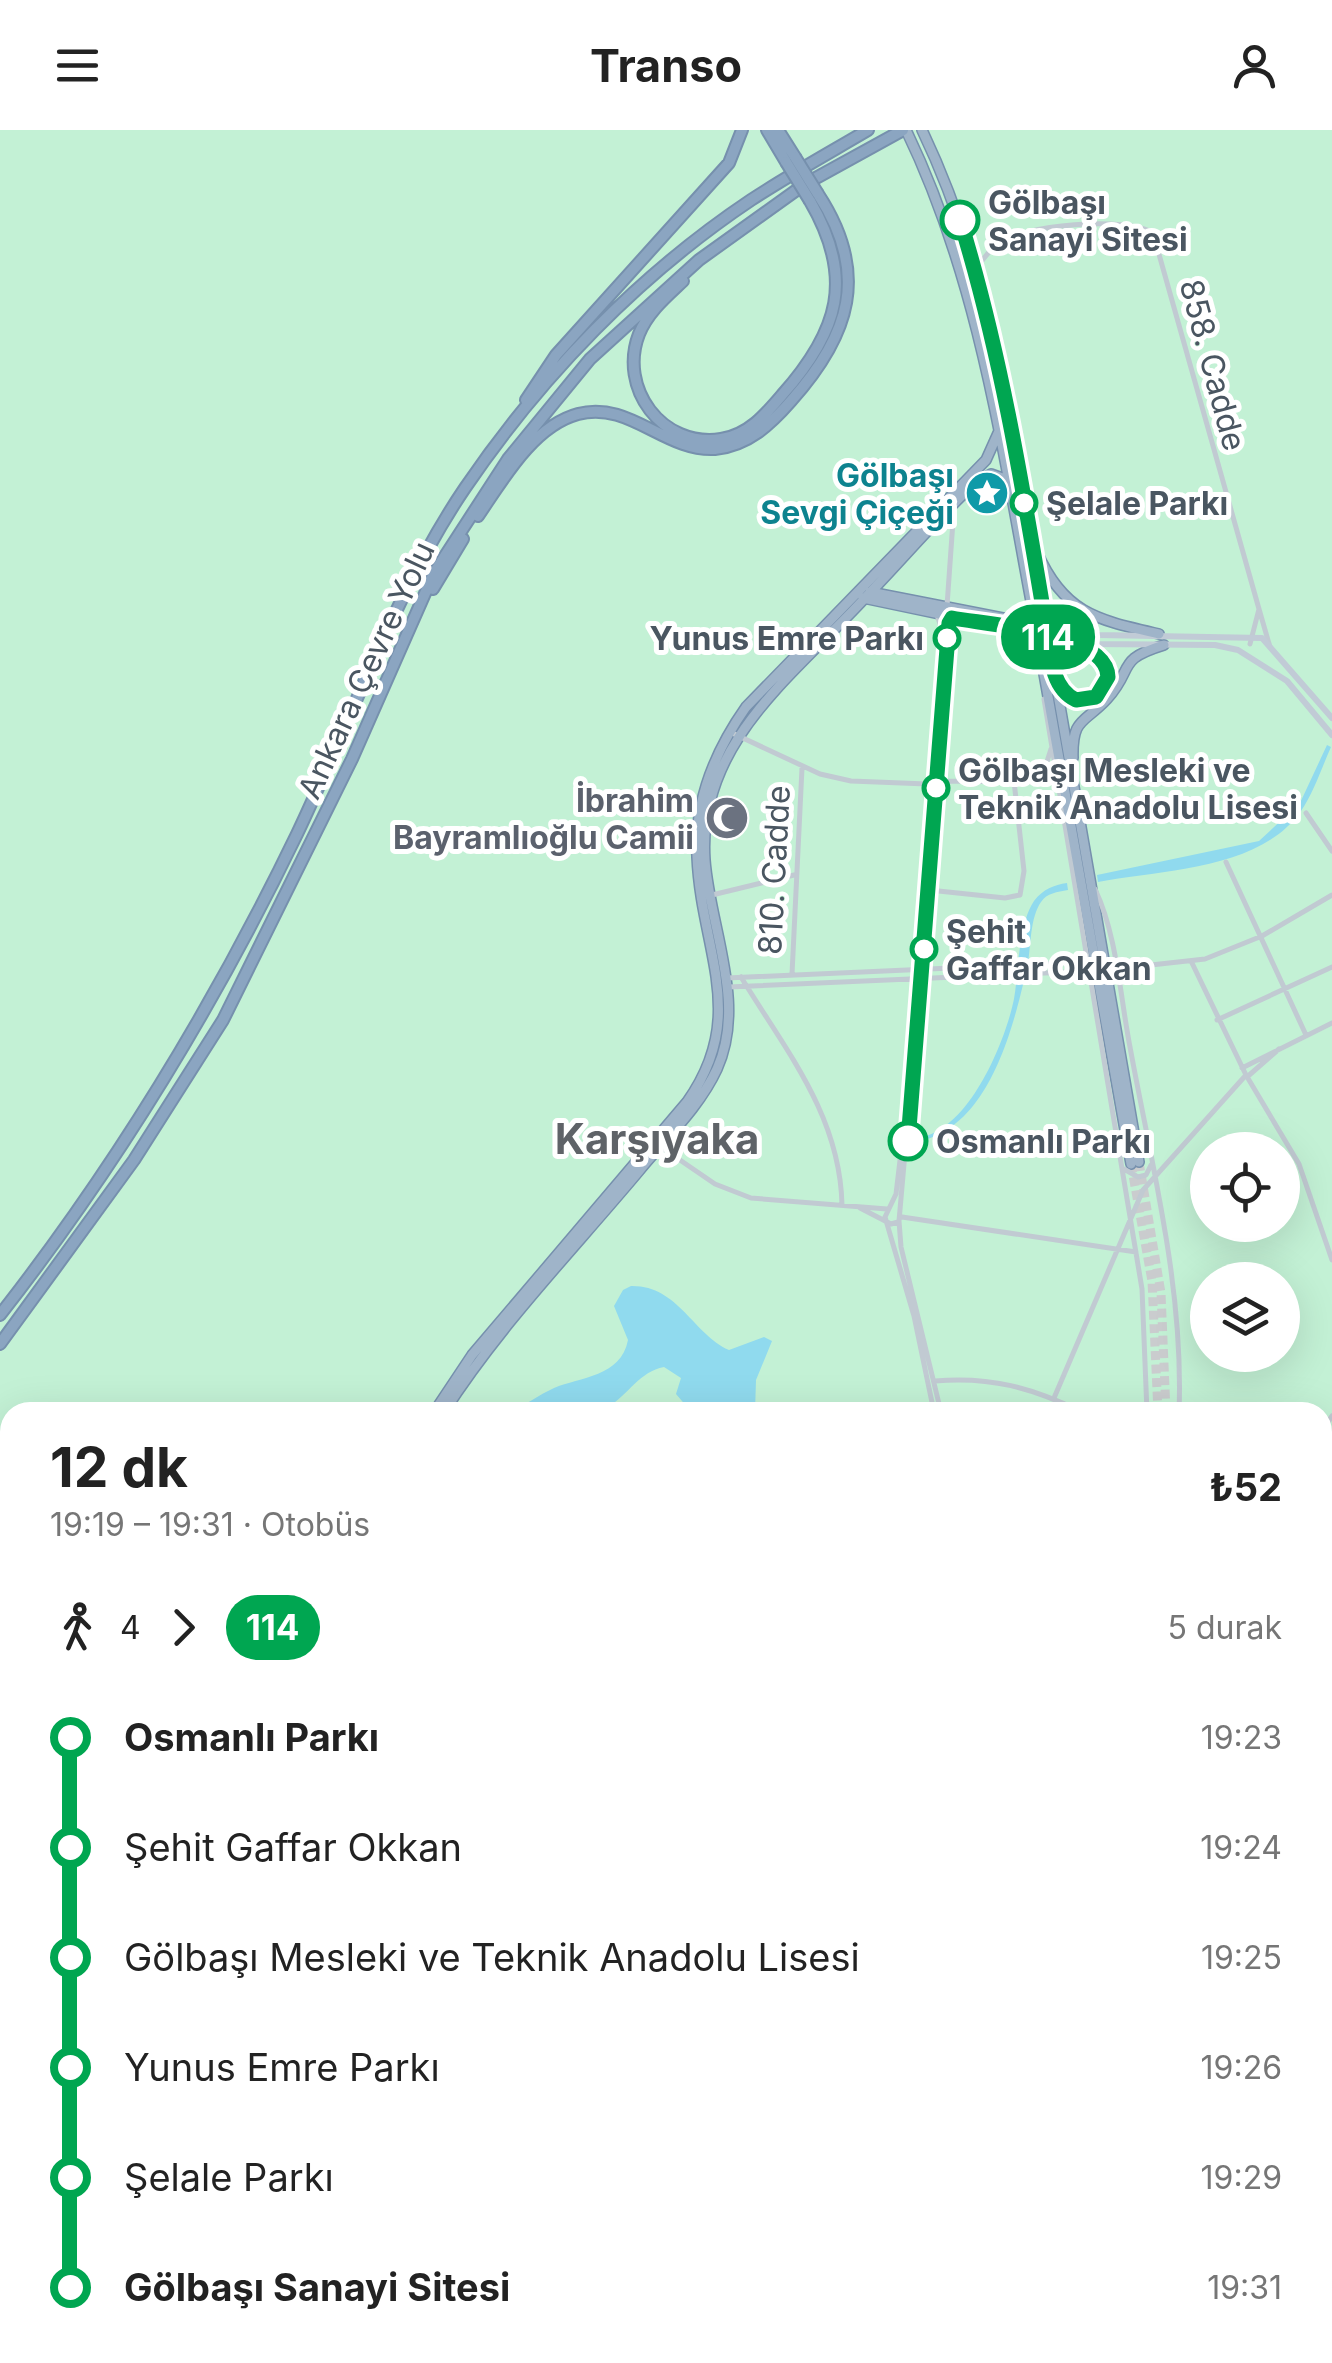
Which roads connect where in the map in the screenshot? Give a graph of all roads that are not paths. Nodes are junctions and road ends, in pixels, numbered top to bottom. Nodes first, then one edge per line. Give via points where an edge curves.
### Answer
1 (742, 130) edge
2 (767, 130) edge
3 (778, 130) edge
4 (868, 130) edge
5 (922, 130) edge
6 (900, 132) edge
7 (790, 159) junction
8 (814, 198) junction
9 (740, 228) junction
10 (975, 269) junction
11 (517, 419) junction
12 (998, 432) junction
13 (1008, 480) junction
14 (953, 498) junction
15 (1031, 539) junction
16 (863, 594) junction
17 (947, 607) junction
18 (1259, 609) junction
19 (1038, 612) junction
20 (937, 615) junction
21 (952, 618) junction
22 (1030, 628) junction
23 (1159, 634) junction
24 (1262, 641) junction
25 (1084, 643) junction
26 (400, 646) junction
27 (1164, 646) junction
28 (1044, 647) junction
29 (1255, 658) junction
30 (1053, 666) junction
31 (1045, 677) junction
32 (1332, 718) edge
33 (734, 734) junction
34 (1332, 735) edge
35 (1051, 743) junction
36 (802, 768) junction
37 (1028, 780) junction
38 (937, 781) junction
39 (1014, 781) junction
40 (1058, 782) junction
41 (928, 784) junction
42 (1074, 786) junction
43 (1306, 813) dead end
44 (1332, 851) edge
45 (1226, 862) dead end
46 (794, 875) junction
47 (1094, 886) junction
48 (925, 889) junction
49 (1332, 895) edge
50 (709, 896) junction
51 (1262, 936) junction
52 (1192, 963) junction
53 (1011, 966) junction
54 (1031, 966) junction
55 (1092, 967) junction
56 (1332, 967) edge
57 (1116, 969) junction
58 (919, 971) junction
59 (792, 974) junction
60 (1031, 975) junction
61 (1011, 976) junction
62 (741, 977) junction
63 (918, 979) junction
64 (726, 983) junction
65 (746, 986) junction
66 (1285, 989) junction
67 (1217, 1020) junction
68 (1332, 1023) edge
69 (1306, 1035) junction
70 (1245, 1073) junction
71 (657, 1144) junction
72 (1151, 1162) junction
73 (1165, 1163) junction
74 (1130, 1164) junction
75 (1154, 1176) junction
76 (1141, 1194) junction
77 (1158, 1196) junction
78 (842, 1205) junction
79 (858, 1206) junction
80 (891, 1209) junction
81 (900, 1217) junction
82 (885, 1219) junction
83 (1130, 1220) junction
84 (1118, 1252) junction
85 (1136, 1252) junction
86 (1332, 1260) edge
87 (0, 1315) edge
88 (0, 1344) edge
89 (935, 1380) junction
90 (1054, 1398) junction
91 (440, 1402) edge
92 (451, 1402) edge
93 (936, 1402) edge
94 (937, 1402) edge
95 (1062, 1402) edge
96 (1147, 1402) edge
97 (1178, 1402) edge

1 - 11 highway via 730,163 556,356
2 - 7 highway
3 - 7 highway
4 - 11 highway, Ankara Çevre Yolu via 750,201 664,267 574,352
5 - 10 highway
6 - 9 highway, Ankara Çevre Yolu
6 - 12 highway via 941,207 964,277
7 - 8 highway, bridge
8 - 9 highway via 837,274 826,336 793,384 751,427 698,439 670,429 648,410 635,378 634,350 648,316
8 - 26 highway via 841,236 847,302 830,351 780,414 745,441 712,449 684,445 608,412 559,422 529,449 472,524
9 - 26 highway, Ankara Çevre Yolu via 633,316 564,388 445,554
10 - 15 highway
10 - 18 street, 858. Cadde via 995,246 1020,234 1065,226 1137,226 1153,233
11 - 87 highway, Ankara Çevre Yolu via 435,540 207,1012 118,1152
12 - 13 highway
12 - 14 highway via 990,456
13 - 14 highway via 984,475
13 - 19 highway
14 - 16 highway
14 - 17 street
15 - 19 highway
15 - 23 highway via 1050,578 1078,609
16 - 17 highway
16 - 20 highway
16 - 33 highway
17 - 22 highway
18 - 24 street, 858. Cadde
18 - 24 street, 858. Cadde
19 - 28 highway, bridge
20 - 21 highway
20 - 41 street
21 - 22 highway
21 - 38 street
22 - 23 main road
22 - 25 main road
23 - 24 main road
24 - 29 main road
24 - 29 main road via 1267,657
24 - 32 main road
25 - 27 main road
25 - 30 highway via 1108,668 1100,694 1072,698
26 - 88 highway, Ankara Çevre Yolu via 223,1020 134,1160
27 - 29 main road via 1221,645
27 - 42 highway via 1128,661 1110,696 1077,725
28 - 30 highway
28 - 31 highway
29 - 34 main road via 1295,689
30 - 42 highway
31 - 35 street
31 - 55 highway
33 - 36 street
33 - 50 highway via 708,811
33 - 71 highway via 704,789 696,842 720,989 719,1035 703,1079
35 - 37 street via 1046,766
35 - 40 street
36 - 41 street via 851,781
36 - 46 street, 810. Cadde
37 - 39 street
37 - 40 street
38 - 39 street
38 - 41 street
38 - 48 street
39 - 48 street via 1024,871 1020,895
40 - 55 street
41 - 48 street
42 - 47 highway
43 - 44 street
45 - 51 street
46 - 50 street
46 - 59 street, 810. Cadde
47 - 57 street
47 - 74 highway
48 - 58 street
49 - 51 street
50 - 64 highway
51 - 52 street
51 - 66 street
52 - 57 street
52 - 67 street
53 - 54 street
53 - 58 street
53 - 61 street
54 - 55 street
54 - 60 street
55 - 60 street
55 - 74 highway
55 - 74 street via 1100,1048
56 - 66 street
57 - 72 street
58 - 59 street
58 - 63 street
59 - 62 street
60 - 61 street
61 - 63 street
62 - 64 street
62 - 65 street
63 - 65 street
63 - 80 street
63 - 81 street
64 - 65 street
64 - 71 highway via 721,1060 699,1100
65 - 78 street via 795,1059 832,1136
66 - 67 street
66 - 69 street
67 - 70 street
68 - 69 street
69 - 70 street
70 - 73 street
70 - 86 street via 1299,1164
71 - 78 street via 732,1192 771,1202
71 - 91 highway via 468,1359
71 - 92 highway
72 - 73 street
72 - 74 street via 1140,1177 1127,1175
72 - 75 street
73 - 75 street
74 - 83 street
75 - 76 street
75 - 77 street
76 - 77 street via 1152,1189
76 - 83 street
77 - 97 street
78 - 79 street
79 - 80 street
79 - 82 street
80 - 81 street
80 - 82 street
81 - 82 street via 890,1224
81 - 84 street
81 - 89 street via 900,1247
82 - 93 street
83 - 84 street
83 - 85 street
84 - 85 street
84 - 90 street
85 - 96 street
89 - 90 street via 993,1380
89 - 94 street
90 - 95 street

